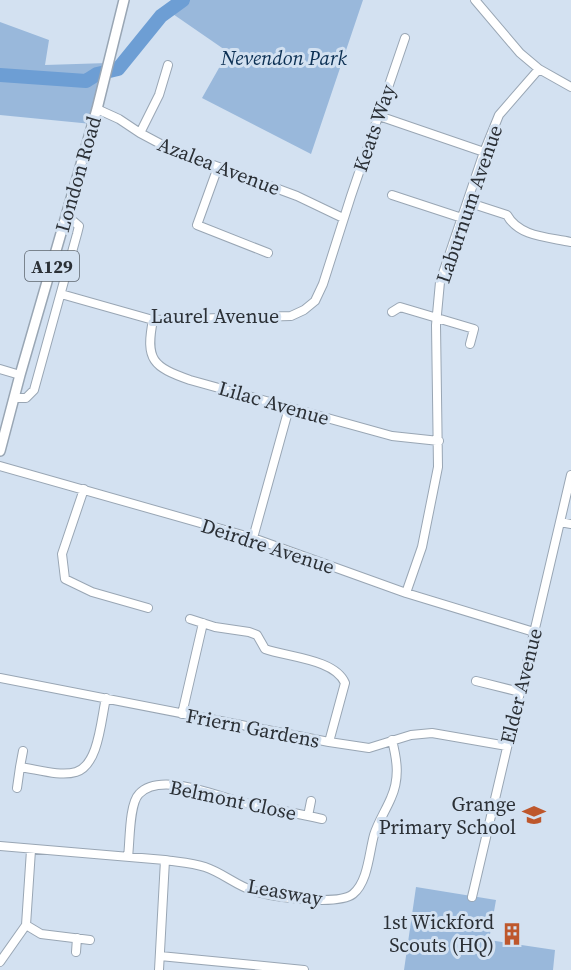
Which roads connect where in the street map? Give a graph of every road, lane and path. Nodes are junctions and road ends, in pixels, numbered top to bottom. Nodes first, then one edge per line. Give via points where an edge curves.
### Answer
1 (124, 0) edge
2 (475, 0) edge
3 (405, 38) dead end
4 (168, 65) dead end
5 (539, 69) junction
6 (571, 87) edge
7 (97, 109) junction
8 (379, 116) junction
9 (140, 133) junction
10 (484, 152) junction
11 (218, 167) junction
12 (392, 195) dead end
13 (467, 202) junction
14 (66, 218) junction
15 (343, 218) junction
16 (462, 218) junction
17 (571, 242) edge
18 (268, 253) dead end
19 (61, 294) junction
20 (392, 312) dead end
21 (437, 317) junction
22 (153, 320) junction
23 (470, 344) dead end
24 (0, 369) edge
25 (20, 375) junction
26 (14, 398) junction
27 (289, 408) junction
28 (439, 441) junction
29 (0, 451) edge
30 (0, 466) edge
31 (571, 475) edge
32 (84, 489) junction
33 (560, 522) junction
34 (571, 524) edge
35 (253, 538) junction
36 (406, 593) junction
37 (148, 608) dead end
38 (190, 619) dead end
39 (203, 623) junction
40 (534, 632) junction
41 (0, 678) edge
42 (476, 681) dead end
43 (520, 692) junction
44 (106, 698) junction
45 (182, 714) junction
46 (392, 740) junction
47 (329, 742) junction
48 (507, 746) junction
49 (22, 751) dead end
50 (20, 767) junction
51 (17, 788) dead end
52 (311, 801) dead end
53 (308, 816) junction
54 (322, 819) dead end
55 (0, 846) edge
56 (31, 850) junction
57 (128, 857) junction
58 (165, 860) junction
59 (472, 897) dead end
60 (26, 925) junction
61 (77, 938) junction
62 (90, 940) dead end
63 (76, 952) dead end
64 (160, 956) junction
65 (0, 962) edge
66 (233, 967) edge
67 (298, 968) edge
68 (159, 970) edge

1 - 7 main road, London Road / A129
2 - 5 street
3 - 8 street, Keats Way
4 - 9 street via 159,95
5 - 6 street
5 - 10 street, Laburnum Avenue via 499,115
7 - 9 street, Azalea Avenue
7 - 14 main road, London Road / A129
8 - 10 street
8 - 15 street, Keats Way
9 - 11 street, Azalea Avenue
10 - 13 street, Laburnum Avenue
11 - 15 street, Azalea Avenue
11 - 18 street via 197,225
12 - 16 street
13 - 16 street, Laburnum Avenue
13 - 17 street via 507,214 512,224 525,232
14 - 19 street via 78,226
14 - 25 main road, London Road / A129
15 - 22 street, Laurel Avenue via 323,284 315,301 304,310 291,316
16 - 21 street, Laburnum Avenue via 440,282
19 - 22 street, Laurel Avenue
19 - 26 street via 34,390 27,398
20 - 21 street via 400,308
21 - 23 street via 474,329
21 - 28 street, Laburnum Avenue
22 - 27 street, Lilac Avenue via 149,347 153,359 166,372
24 - 25 street
25 - 26 main road, London Road / A129
26 - 29 main road, London Road / A129
27 - 28 street, Lilac Avenue via 392,436
27 - 35 street
28 - 36 street, Laburnum Avenue via 438,467 422,547
30 - 32 street, Deirdre Avenue
31 - 33 street, Elder Avenue
32 - 35 street, Deirdre Avenue
32 - 37 street via 62,554 65,579 92,592
33 - 34 street
33 - 40 street, Elder Avenue
35 - 36 street, Deirdre Avenue
36 - 40 street, Deirdre Avenue
38 - 39 street
39 - 45 street
39 - 47 street via 257,635 265,649 331,668 341,675 345,683
40 - 43 street, Elder Avenue
41 - 44 street, Friern Gardens
42 - 43 street
43 - 48 street, Elder Avenue
44 - 45 street, Friern Gardens
44 - 50 street via 88,764 77,772 64,773
45 - 47 street, Friern Gardens
46 - 47 street, Friern Gardens via 369,748
46 - 48 street, Friern Gardens via 432,733
46 - 58 street, Leasway via 398,762 392,797 375,832 360,886 346,898 318,900 256,892 209,868
48 - 59 street, Elder Avenue
49 - 50 street
50 - 51 street
52 - 53 street
53 - 54 street, Belmont Close
53 - 57 street, Belmont Close via 203,790 161,784 138,795
55 - 56 street, Leasway
56 - 57 street, Leasway
56 - 60 street
57 - 58 street, Leasway
58 - 64 street
60 - 61 street via 41,934
60 - 65 street
61 - 62 street
61 - 63 street
64 - 66 street
64 - 68 street
66 - 67 street

